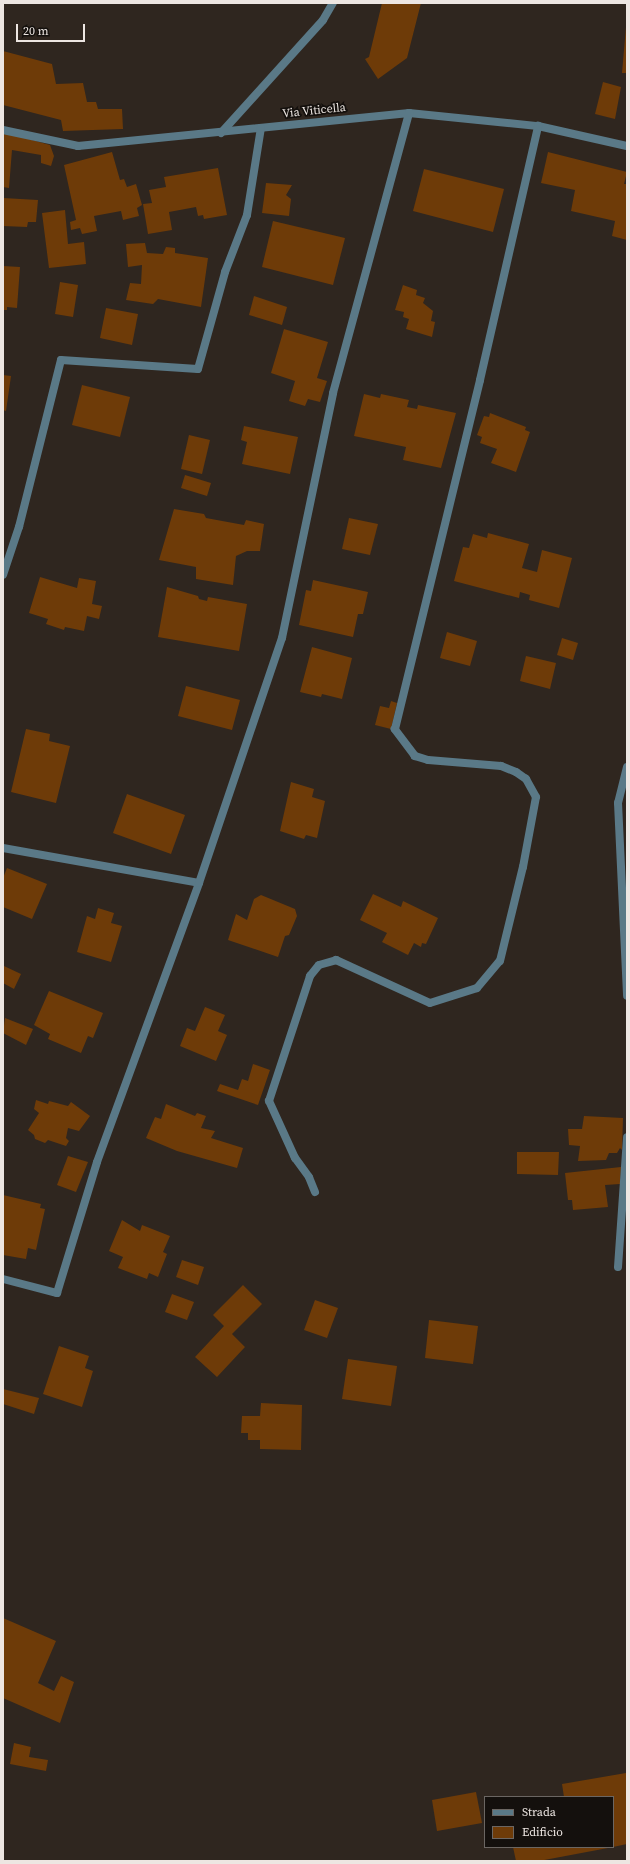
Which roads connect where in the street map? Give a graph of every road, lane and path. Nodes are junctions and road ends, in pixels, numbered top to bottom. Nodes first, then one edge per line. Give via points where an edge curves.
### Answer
1 (333, 3) edge
2 (409, 113) junction
3 (538, 126) junction
4 (261, 128) junction
5 (3, 130) edge
6 (221, 133) junction
7 (627, 146) edge
8 (3, 575) edge
9 (627, 767) edge
10 (3, 848) edge
11 (199, 883) junction
12 (627, 996) edge
13 (627, 1137) edge
14 (315, 1192) dead end
15 (618, 1267) dead end
16 (3, 1279) edge

1 - 6 street via 323,20
2 - 3 street, Via Viticella
2 - 4 street, Via Viticella
2 - 11 street via 334,393 282,638
3 - 7 street, Via Viticella
3 - 14 street via 480,380 395,729 415,756 428,760 500,766 526,779 536,797 523,867 500,960 477,988 430,1003 336,960 319,965 310,976 269,1101 295,1158 309,1177
4 - 6 street, Via Viticella
4 - 8 street via 248,216 225,272 198,369 61,360 19,527
5 - 6 street, Via Viticella via 78,146
9 - 12 street via 618,803
10 - 11 street
11 - 16 street via 97,1162 57,1293
13 - 15 street

